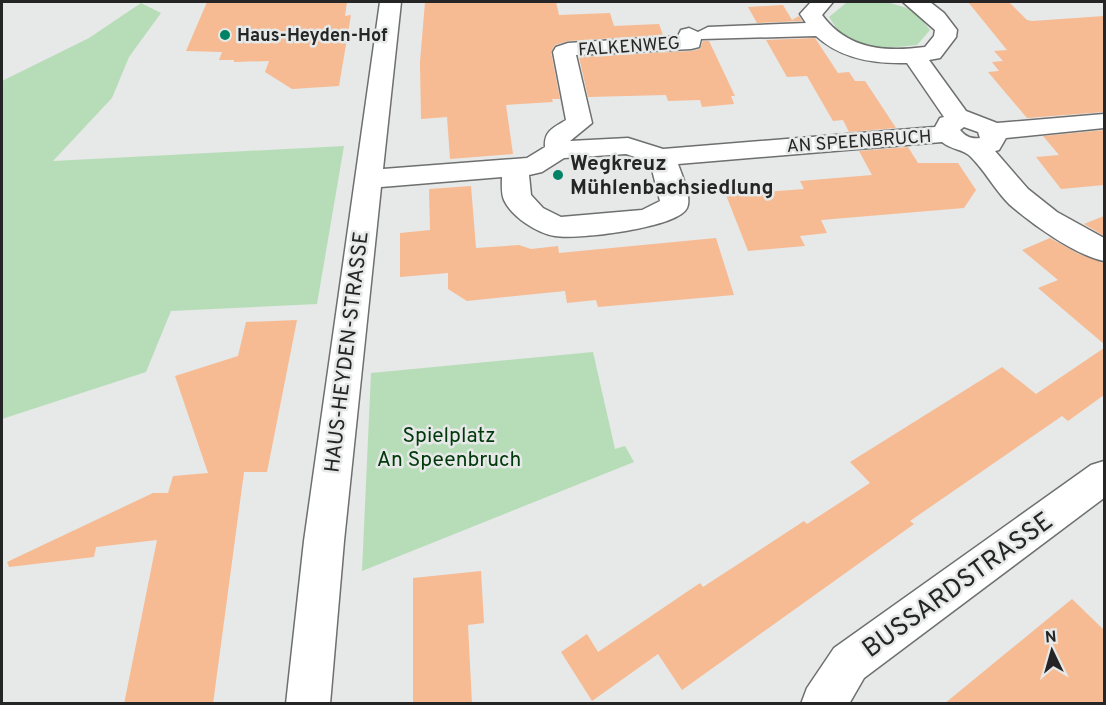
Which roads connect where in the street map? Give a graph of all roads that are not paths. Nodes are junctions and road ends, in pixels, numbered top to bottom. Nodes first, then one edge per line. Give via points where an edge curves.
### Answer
1 (390, 2) edge
2 (823, 2) edge
3 (914, 2) edge
4 (819, 29) junction
5 (914, 56) junction
6 (1104, 121) edge
7 (954, 127) junction
8 (984, 139) junction
9 (558, 150) junction
10 (662, 157) junction
11 (515, 167) junction
12 (367, 179) junction
13 (1104, 251) edge
14 (1104, 477) edge
15 (308, 704) edge
16 (823, 704) edge

1 - 12 street, HAUS-HEYDEN-STRASSE
2 - 4 street via 811,14
3 - 5 street via 931,11 946,30 932,53
4 - 5 street via 834,43 860,53
4 - 9 street, FALKENWEG via 699,35 692,42 576,48 564,52 579,123 557,137
5 - 7 street
6 - 8 street
7 - 8 street, AN SPEENBRUCH via 981,123
7 - 10 street, AN SPEENBRUCH
8 - 13 street via 1018,196 1047,219
9 - 10 street, AN SPEENBRUCH via 628,146
9 - 11 street, AN SPEENBRUCH via 533,166
10 - 11 street via 674,206 647,219 604,224 557,227 533,215 517,198
11 - 12 street, AN SPEENBRUCH
12 - 15 street, HAUS-HEYDEN-STRASSE
14 - 16 street, BUSSARDSTRASSE via 849,663

